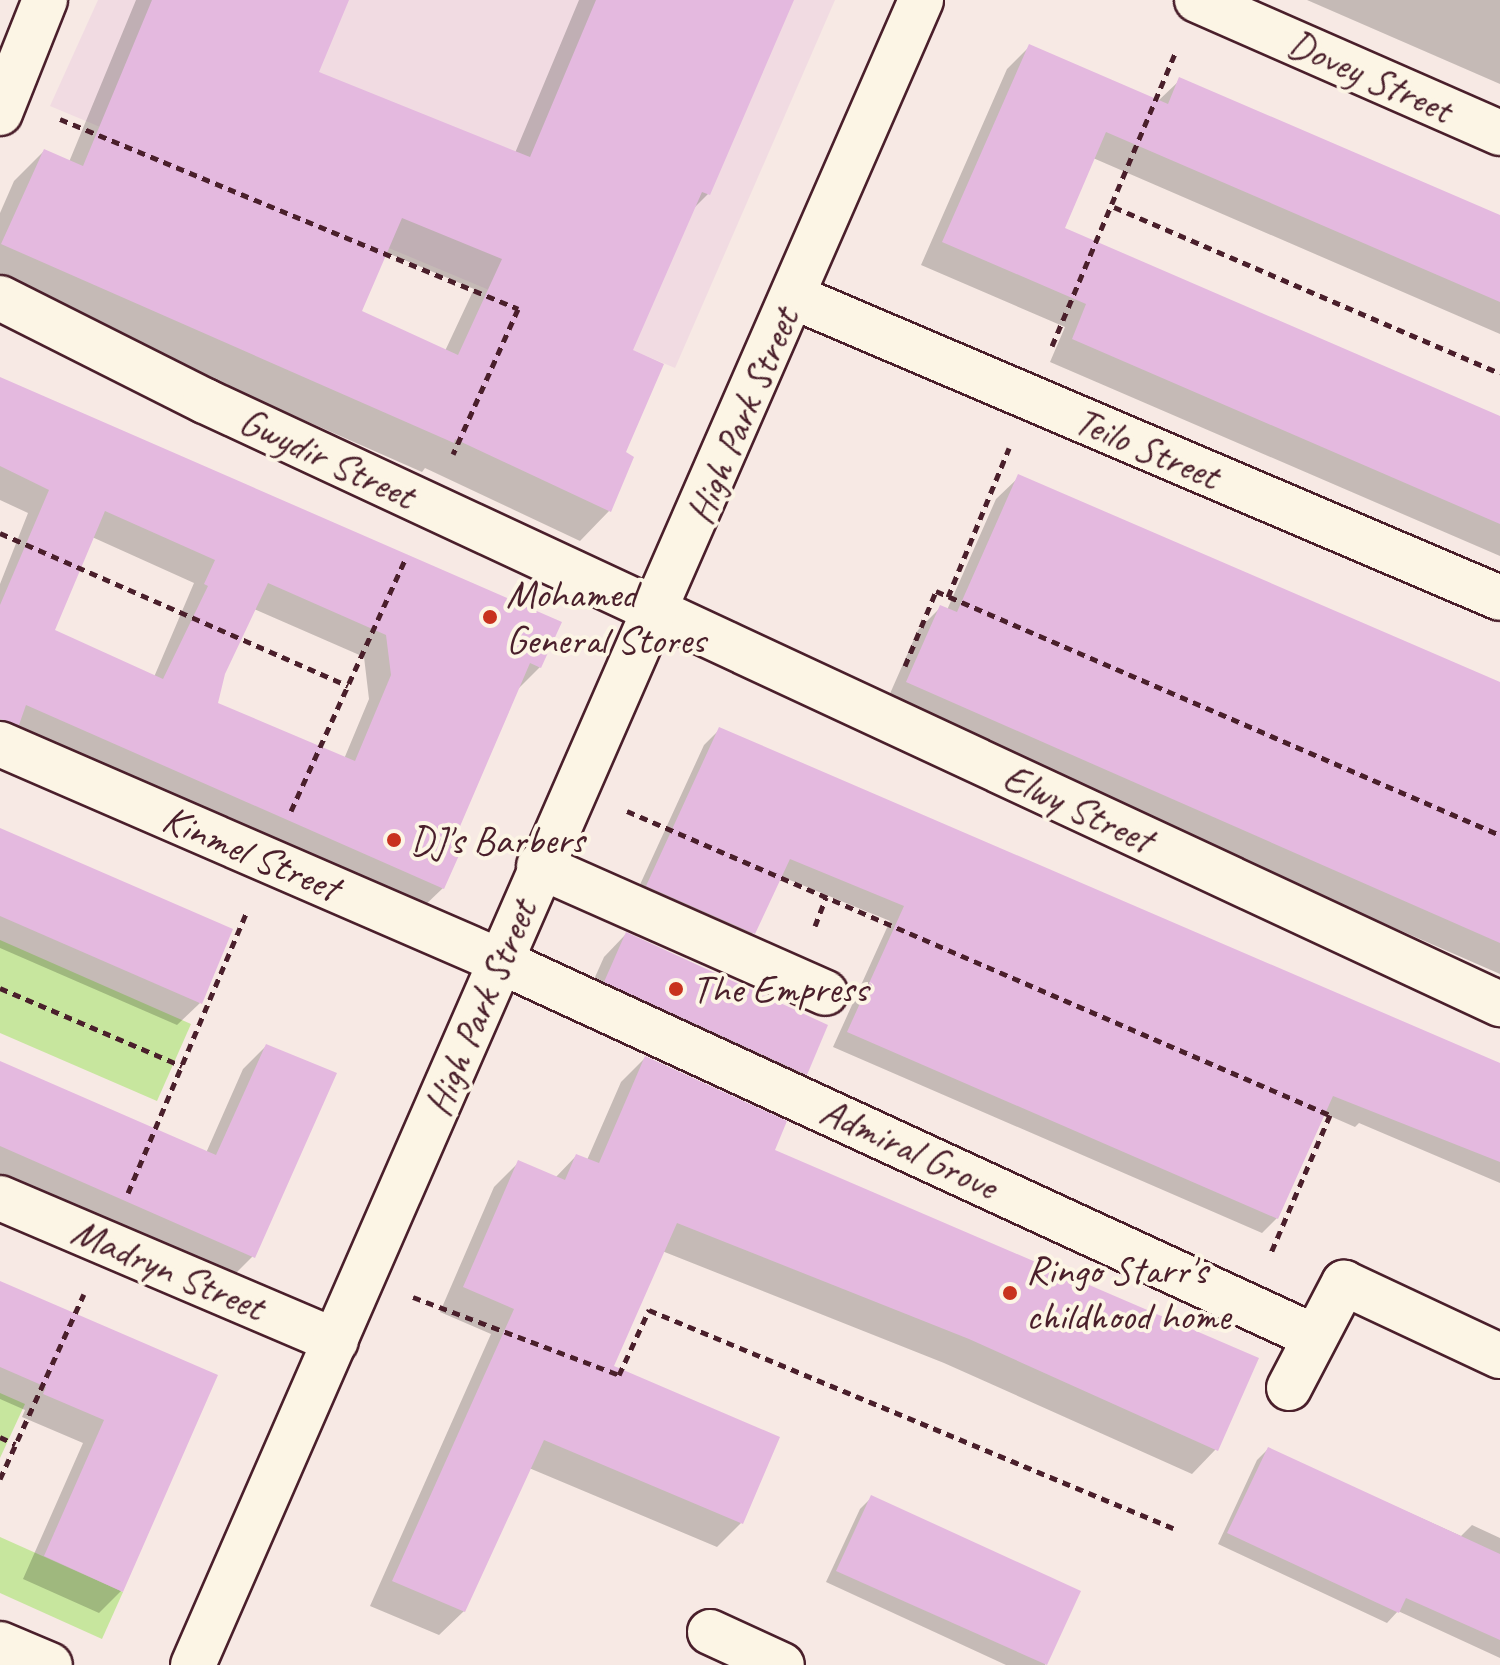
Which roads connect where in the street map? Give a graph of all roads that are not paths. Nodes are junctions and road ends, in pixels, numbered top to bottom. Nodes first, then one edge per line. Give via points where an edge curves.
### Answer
1 (45, 0) edge
2 (921, 0) edge
3 (1197, 0) edge
4 (0, 113) edge
5 (1500, 133) edge
6 (794, 297) junction
7 (0, 298) edge
8 (1500, 598) edge
9 (657, 613) junction
10 (0, 744) edge
11 (539, 866) junction
12 (502, 962) junction
13 (825, 993) dead end
14 (1500, 1004) edge
15 (0, 1198) edge
16 (1315, 1337) junction
17 (336, 1341) junction
18 (1500, 1356) edge
19 (1289, 1388) dead end
20 (710, 1632) dead end
21 (0, 1644) edge
22 (50, 1665) edge
23 (193, 1665) edge
24 (782, 1665) edge

1 - 4 street
2 - 6 street, High Park Street
3 - 5 street, Dovey Street
6 - 8 street, Teilo Street
6 - 9 street, High Park Street
7 - 9 street, Gwydir Street via 205,401
9 - 11 street, High Park Street
9 - 14 street, Elwy Street
10 - 12 street, Kinmel Street
11 - 12 street, High Park Street
11 - 13 street
12 - 16 street, Admiral Grove
12 - 17 street, High Park Street
15 - 17 street, Madryn Street
16 - 18 street via 1344,1283
16 - 19 street
17 - 23 street, High Park Street
20 - 24 street
21 - 22 street

